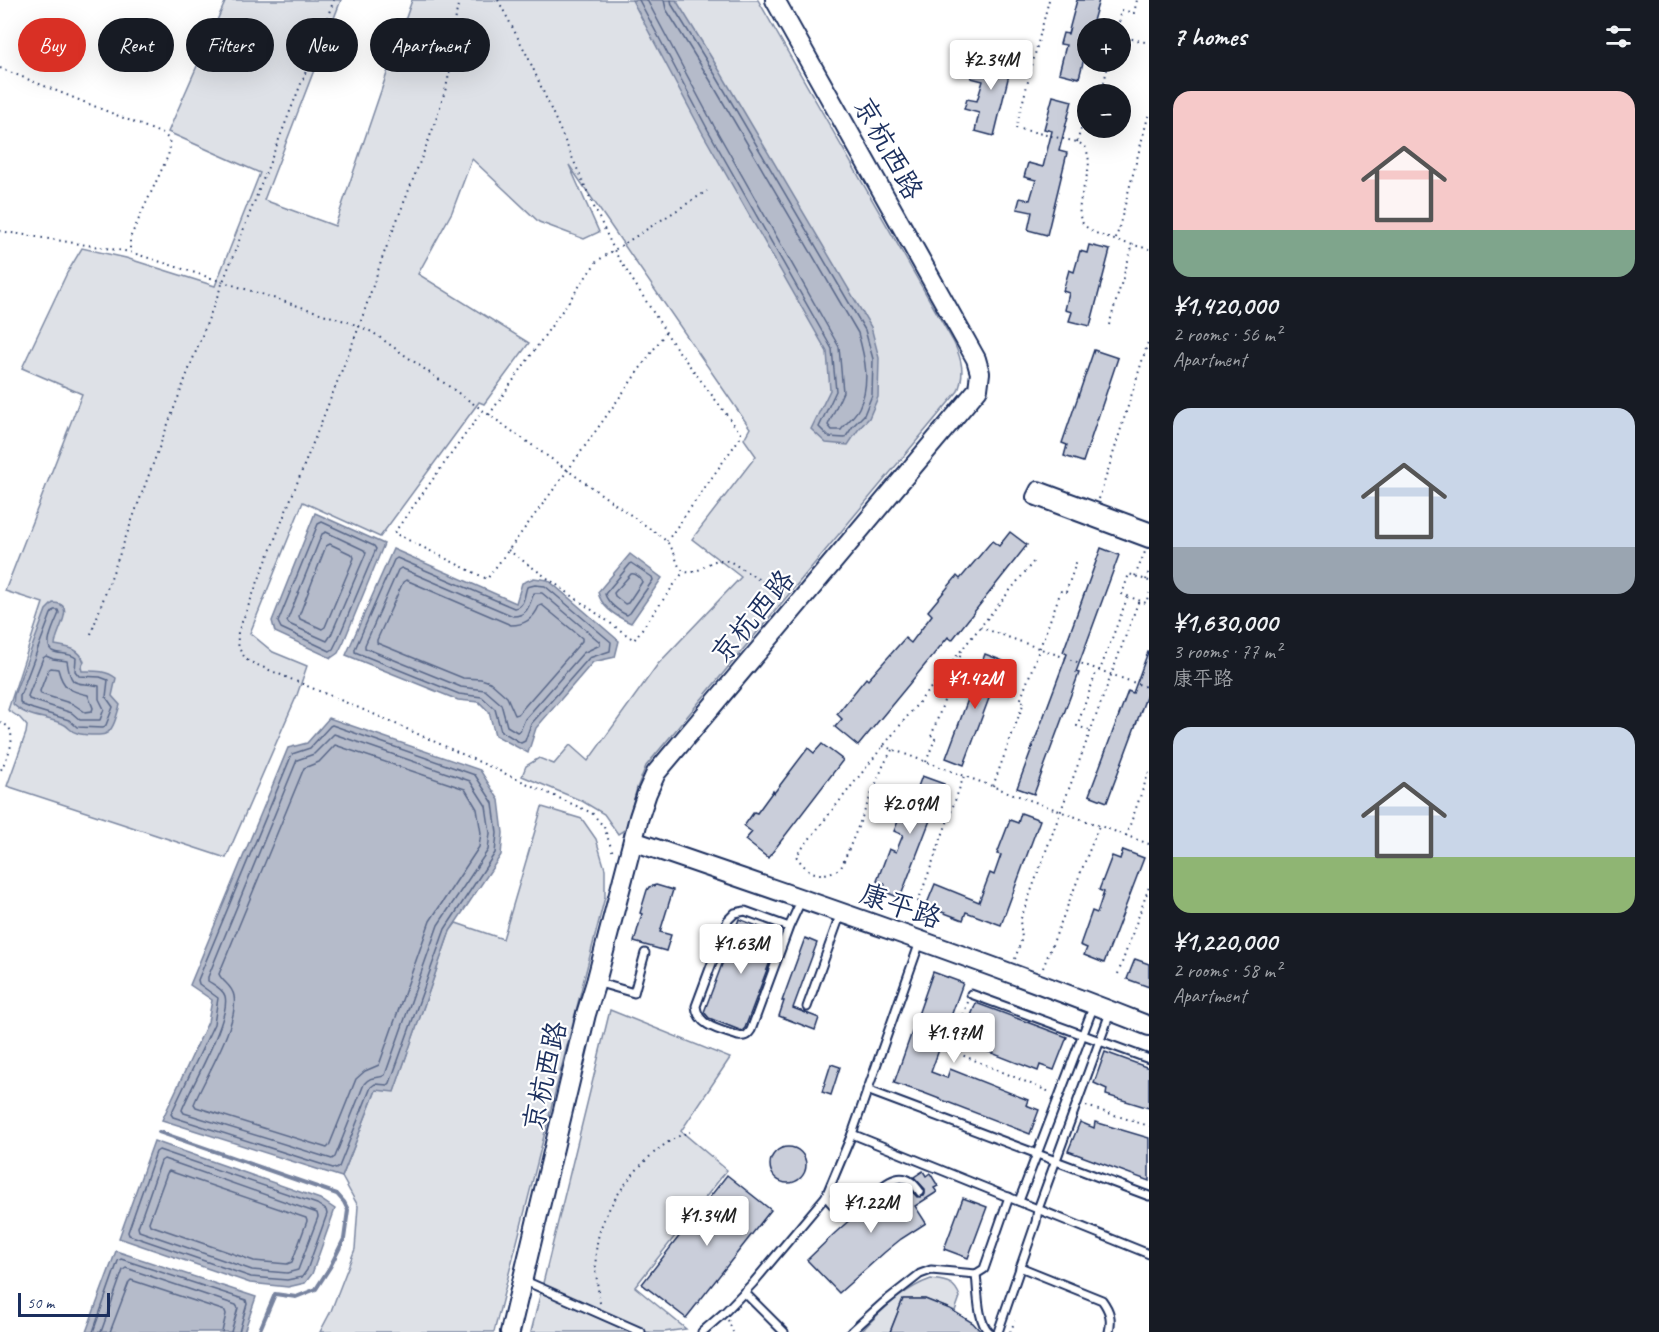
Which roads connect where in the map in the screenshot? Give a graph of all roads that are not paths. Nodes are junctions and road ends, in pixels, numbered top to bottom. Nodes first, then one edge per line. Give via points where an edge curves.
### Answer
1 (776, 0) edge
2 (1147, 534) edge
3 (633, 841) junction
4 (802, 898) junction
5 (841, 912) junction
6 (789, 927) junction
7 (920, 940) junction
8 (645, 953) dead end
9 (596, 982) junction
10 (971, 993) road end
11 (807, 1006) dead end
12 (1102, 1007) junction
13 (1149, 1026) edge
14 (1082, 1035) junction
15 (1100, 1041) junction
16 (1149, 1059) edge
17 (867, 1090) junction
18 (852, 1134) junction
19 (1037, 1154) junction
20 (1055, 1161) junction
21 (920, 1192) dead end
22 (826, 1196) junction
23 (1149, 1196) edge
24 (1009, 1197) junction
25 (1019, 1201) junction
26 (1038, 1209) junction
27 (1149, 1254) edge
28 (1020, 1267) junction
29 (976, 1274) junction
30 (523, 1280) junction
31 (744, 1292) junction
32 (510, 1332) edge
33 (641, 1332) edge
34 (702, 1332) edge
35 (784, 1332) edge
36 (851, 1332) edge
37 (989, 1332) edge
38 (998, 1332) edge
39 (1110, 1332) edge

1 - 3 street, 京杭西路 via 976,358 980,373 978,389 656,773 646,793
2 - 2 street via 1038,489 1034,497
3 - 4 street, 康平路
3 - 9 street, 京杭西路
4 - 5 street, 康平路
4 - 6 lane
5 - 7 street, 康平路
5 - 11 lane
6 - 6 lane via 745,910 728,920 696,1006 702,1021 738,1036 747,1035
7 - 12 street, 康平路
7 - 17 lane
8 - 9 lane via 634,993
9 - 30 street, 京杭西路
10 - 14 lane
12 - 13 street, 康平路
12 - 14 lane
12 - 15 lane
14 - 15 lane
14 - 19 lane
15 - 16 lane
15 - 20 lane
17 - 18 lane
17 - 19 lane
18 - 22 lane
18 - 24 lane
19 - 20 lane
19 - 25 lane
20 - 23 lane
20 - 26 lane
21 - 22 lane via 910,1180 898,1178 850,1210 832,1205
22 - 31 lane
24 - 25 lane
24 - 29 lane via 984,1269
25 - 26 lane
26 - 27 lane
26 - 28 lane
28 - 38 lane
28 - 39 lane via 1102,1300 1111,1319
29 - 36 lane via 931,1270 920,1274
29 - 37 lane via 982,1322
30 - 32 street, 京杭西路
30 - 33 lane
31 - 34 lane
31 - 35 lane

